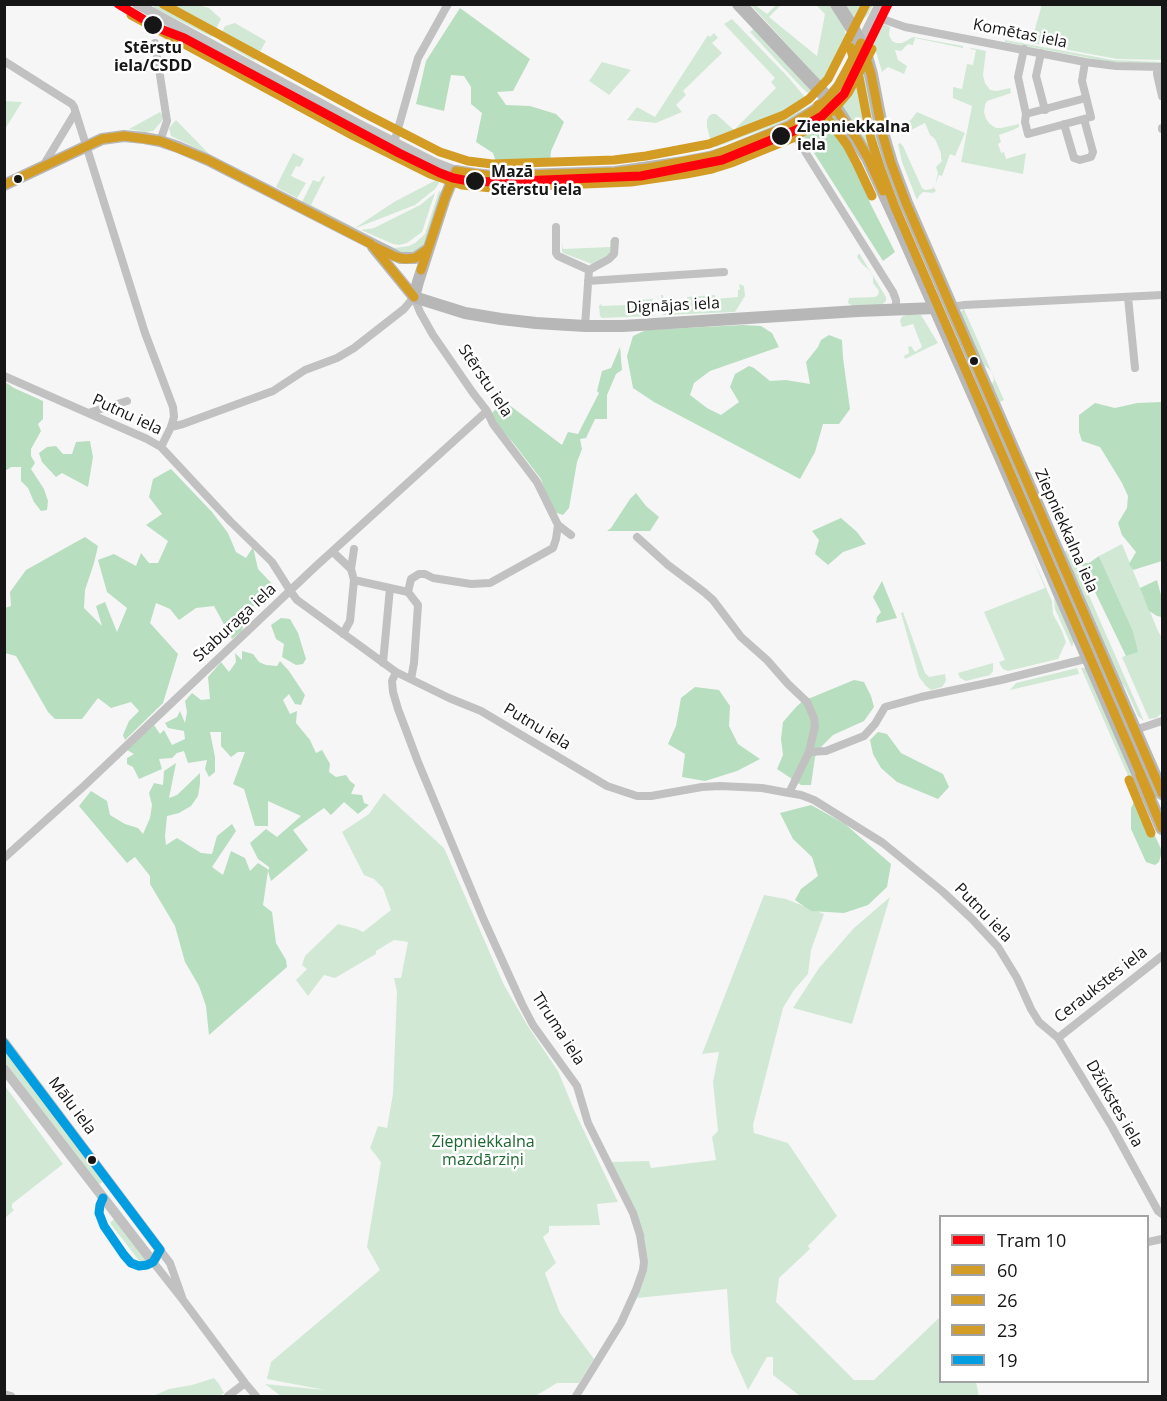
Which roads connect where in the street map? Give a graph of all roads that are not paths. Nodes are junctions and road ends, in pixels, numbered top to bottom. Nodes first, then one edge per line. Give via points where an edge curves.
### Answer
1 (137, 4) edge
2 (448, 4) edge
3 (739, 4) edge
4 (837, 4) edge
5 (880, 4) edge
6 (874, 16) junction
7 (155, 43) dead end
8 (861, 44) junction
9 (1024, 50) junction
10 (1041, 53) junction
11 (4, 61) edge
12 (1085, 62) junction
13 (1160, 67) edge
14 (1162, 96) edge
15 (828, 98) junction
16 (1086, 98) junction
17 (1045, 110) junction
18 (75, 112) junction
19 (1026, 114) junction
20 (1084, 119) junction
21 (1064, 124) junction
22 (789, 126) junction
23 (160, 141) junction
24 (394, 143) junction
25 (87, 146) junction
26 (43, 167) junction
27 (456, 171) junction
28 (4, 185) edge
29 (913, 218) junction
30 (899, 225) junction
31 (556, 227) dead end
32 (615, 242) dead end
33 (371, 244) junction
34 (428, 249) junction
35 (589, 270) junction
36 (724, 272) dead end
37 (588, 281) junction
38 (1162, 295) edge
39 (414, 297) junction
40 (1128, 297) junction
41 (936, 308) junction
42 (951, 308) junction
43 (896, 309) junction
44 (585, 326) junction
45 (1135, 368) dead end
46 (4, 376) edge
47 (977, 385) junction
48 (128, 401) dead end
49 (487, 411) junction
50 (88, 413) junction
51 (171, 427) junction
52 (161, 447) junction
53 (558, 525) junction
54 (571, 535) dead end
55 (637, 537) dead end
56 (354, 549) dead end
57 (333, 552) junction
58 (351, 569) junction
59 (354, 580) junction
60 (390, 588) junction
61 (291, 592) junction
62 (408, 592) junction
63 (343, 634) junction
64 (1089, 658) junction
65 (1105, 660) junction
66 (383, 663) junction
67 (396, 672) junction
68 (411, 679) junction
69 (1162, 721) edge
70 (1135, 730) junction
71 (809, 752) junction
72 (789, 793) junction
73 (1162, 793) edge
74 (1162, 828) edge
75 (4, 858) edge
76 (1162, 956) edge
77 (1058, 1038) junction
78 (4, 1042) edge
79 (4, 1069) edge
80 (115, 1188) junction
81 (103, 1198) junction
82 (1162, 1214) edge
83 (160, 1250) junction
84 (153, 1262) junction
85 (183, 1300) junction
86 (245, 1383) junction
87 (4, 1395) edge
88 (11, 1396) edge
89 (228, 1396) edge
90 (256, 1396) edge
91 (576, 1396) edge

1 - 24 street
2 - 24 street via 418,58
3 - 15 highway, Ziepniekkalna iela
4 - 8 highway, Ziepniekkalna iela
5 - 6 street
6 - 8 street
6 - 9 street, Komētas iela via 902,30
7 - 23 street via 168,122
8 - 15 street
8 - 29 highway, Ziepniekkalna iela via 891,163
9 - 10 street, Komētas iela
9 - 19 street via 1018,77
10 - 12 street, Komētas iela
10 - 17 street via 1036,76
11 - 18 street via 72,104
12 - 13 street, Komētas iela
12 - 16 street via 1082,81
13 - 14 street via 1157,74
15 - 22 main road
15 - 30 highway, Ziepniekkalna iela via 868,158
16 - 17 street
16 - 20 street via 1091,117
17 - 19 street
18 - 25 street
18 - 26 street
19 - 21 street via 1028,134
20 - 21 street
20 - 21 street via 1093,152 1091,157 1080,160 1074,158
22 - 27 main road via 710,156 638,169 492,176
22 - 43 street via 893,292
23 - 25 main road, Stērstu iela via 124,136
23 - 33 main road, Stērstu iela via 208,160
24 - 27 street
25 - 26 main road, Stērstu iela
25 - 51 street via 151,350 173,407
26 - 28 main road, Stērstu iela
27 - 34 main road
29 - 30 highway via 904,214
29 - 42 highway, Ziepniekkalna iela
30 - 41 highway, Ziepniekkalna iela
31 - 35 street via 558,256
32 - 35 street via 614,254
33 - 34 main road, Stērstu iela via 405,259 415,258
33 - 39 main road, Stērstu iela
34 - 39 main road
35 - 37 street
36 - 37 street
37 - 44 street
38 - 40 street
39 - 44 main road, Dignājas iela via 465,313 536,324
39 - 49 street, Stērstu iela via 434,335
39 - 51 street via 404,309 337,358 305,370 273,391
40 - 42 street
40 - 45 street
41 - 43 main road, Dignājas iela
41 - 47 highway, Ziepniekkalna iela
42 - 47 highway, Ziepniekkalna iela
43 - 44 main road, Dignājas iela
46 - 50 street, Putnu iela
47 - 64 highway, Ziepniekkalna iela
47 - 65 highway, Ziepniekkalna iela
48 - 50 street
49 - 53 street, Stērstu iela via 537,482
49 - 57 street, Staburaga iela
50 - 52 street, Putnu iela
51 - 52 street
52 - 61 street, Putnu iela via 272,562
53 - 54 street, Stērstu iela
53 - 62 street via 554,548 490,583 471,584 418,574 411,579
55 - 71 street via 713,600 741,637 807,702 815,726
56 - 58 street
57 - 58 street
57 - 61 street, Staburaga iela
58 - 59 street
59 - 60 street
59 - 63 street via 350,621
60 - 62 street
60 - 66 street
61 - 63 street, Putnu iela
61 - 75 street, Staburaga iela
62 - 68 street via 418,605
63 - 66 street, Putnu iela
64 - 65 highway via 1098,656
64 - 71 street via 885,707 864,736 826,751
64 - 74 highway, Ziepniekkalna iela
65 - 70 highway, Ziepniekkalna iela
66 - 67 street, Putnu iela
67 - 68 street, Putnu iela
67 - 91 street, Tīruma iela via 392,681 398,709 483,918 533,1025 577,1086 588,1123 640,1235 644,1262 634,1297
68 - 72 street, Putnu iela via 482,711 622,792 651,796 720,786
69 - 70 street
70 - 73 highway, Ziepniekkalna iela
71 - 72 street
72 - 77 street, Putnu iela via 814,800 883,843 972,919 998,947 1040,1022
76 - 77 street, Ceraukstes iela
77 - 82 street, Džūkstes iela
78 - 80 street, Mālu iela
79 - 81 street, Mālu iela
80 - 81 street
80 - 83 street, Mālu iela
81 - 84 street, Mālu iela
83 - 84 street
83 - 85 street, Mālu iela via 170,1263
84 - 85 street, Mālu iela
85 - 86 street, Mālu iela
86 - 89 street
86 - 90 street, Mālu iela
87 - 88 street

